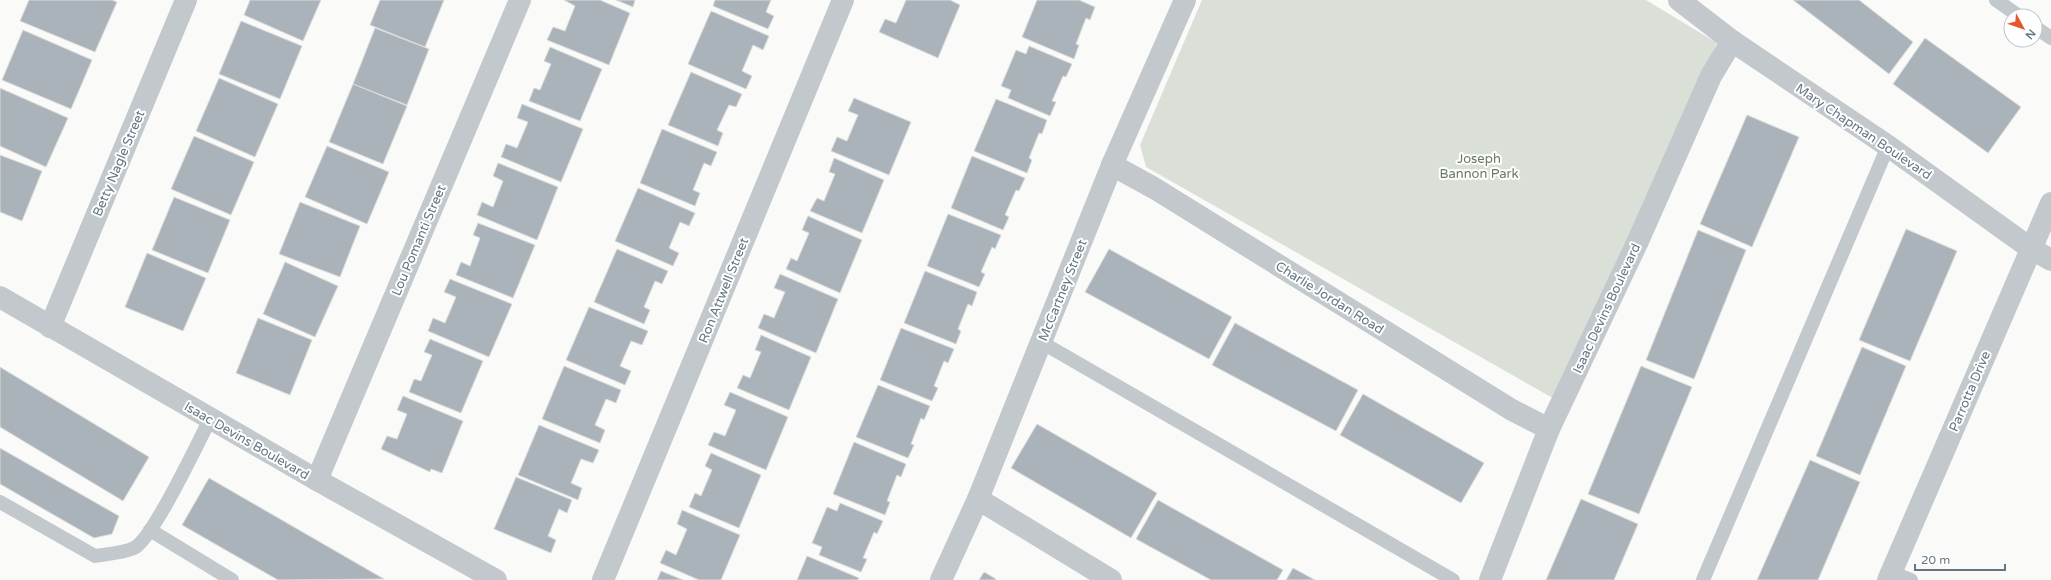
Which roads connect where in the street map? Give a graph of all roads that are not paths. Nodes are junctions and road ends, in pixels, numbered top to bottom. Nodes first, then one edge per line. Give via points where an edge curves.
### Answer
1 (186, 0) edge
2 (520, 0) edge
3 (843, 0) edge
4 (1185, 0) edge
5 (1679, 0) edge
6 (1996, 0) edge
7 (2008, 8) edge
8 (1732, 41) junction
9 (1888, 146) junction
10 (1112, 165) junction
11 (2051, 202) edge
12 (2030, 248) junction
13 (2051, 260) edge
14 (0, 297) edge
15 (50, 327) junction
16 (1041, 342) junction
17 (210, 419) junction
18 (1549, 429) junction
19 (317, 480) junction
20 (978, 499) junction
21 (0, 502) edge
22 (150, 530) junction
23 (1889, 576) edge
24 (232, 580) edge
25 (496, 580) edge
26 (603, 580) edge
27 (941, 580) edge
28 (1111, 580) edge
29 (1454, 580) edge
30 (1490, 580) edge
31 (1703, 580) edge
32 (1911, 580) edge

1 - 15 street, Betty Nagle Street
2 - 19 street, Lou Pomanti Street
3 - 26 street, Ron Attwell Street
4 - 10 street, McCartney Street
5 - 8 street, Mary Chapman Boulevard
6 - 7 lane
8 - 9 street, Mary Chapman Boulevard
8 - 18 street, Isaac Devins Boulevard via 1711,76 1638,241
9 - 12 street, Mary Chapman Boulevard
9 - 31 lane
10 - 16 street, McCartney Street
10 - 18 street, Charlie Jordan Road via 1154,188 1512,410
11 - 12 street, Parrotta Drive
12 - 13 street, Mary Chapman Boulevard
12 - 23 street, Parrotta Drive
14 - 15 street, Isaac Devins Boulevard
15 - 17 street, Isaac Devins Boulevard
16 - 20 street, McCartney Street
16 - 29 lane
17 - 19 street, Isaac Devins Boulevard
17 - 22 lane
18 - 30 street, Isaac Devins Boulevard
19 - 25 street, Isaac Devins Boulevard
20 - 27 street, McCartney Street
20 - 28 street
21 - 22 lane via 95,556 135,548
22 - 24 lane
23 - 32 lane

